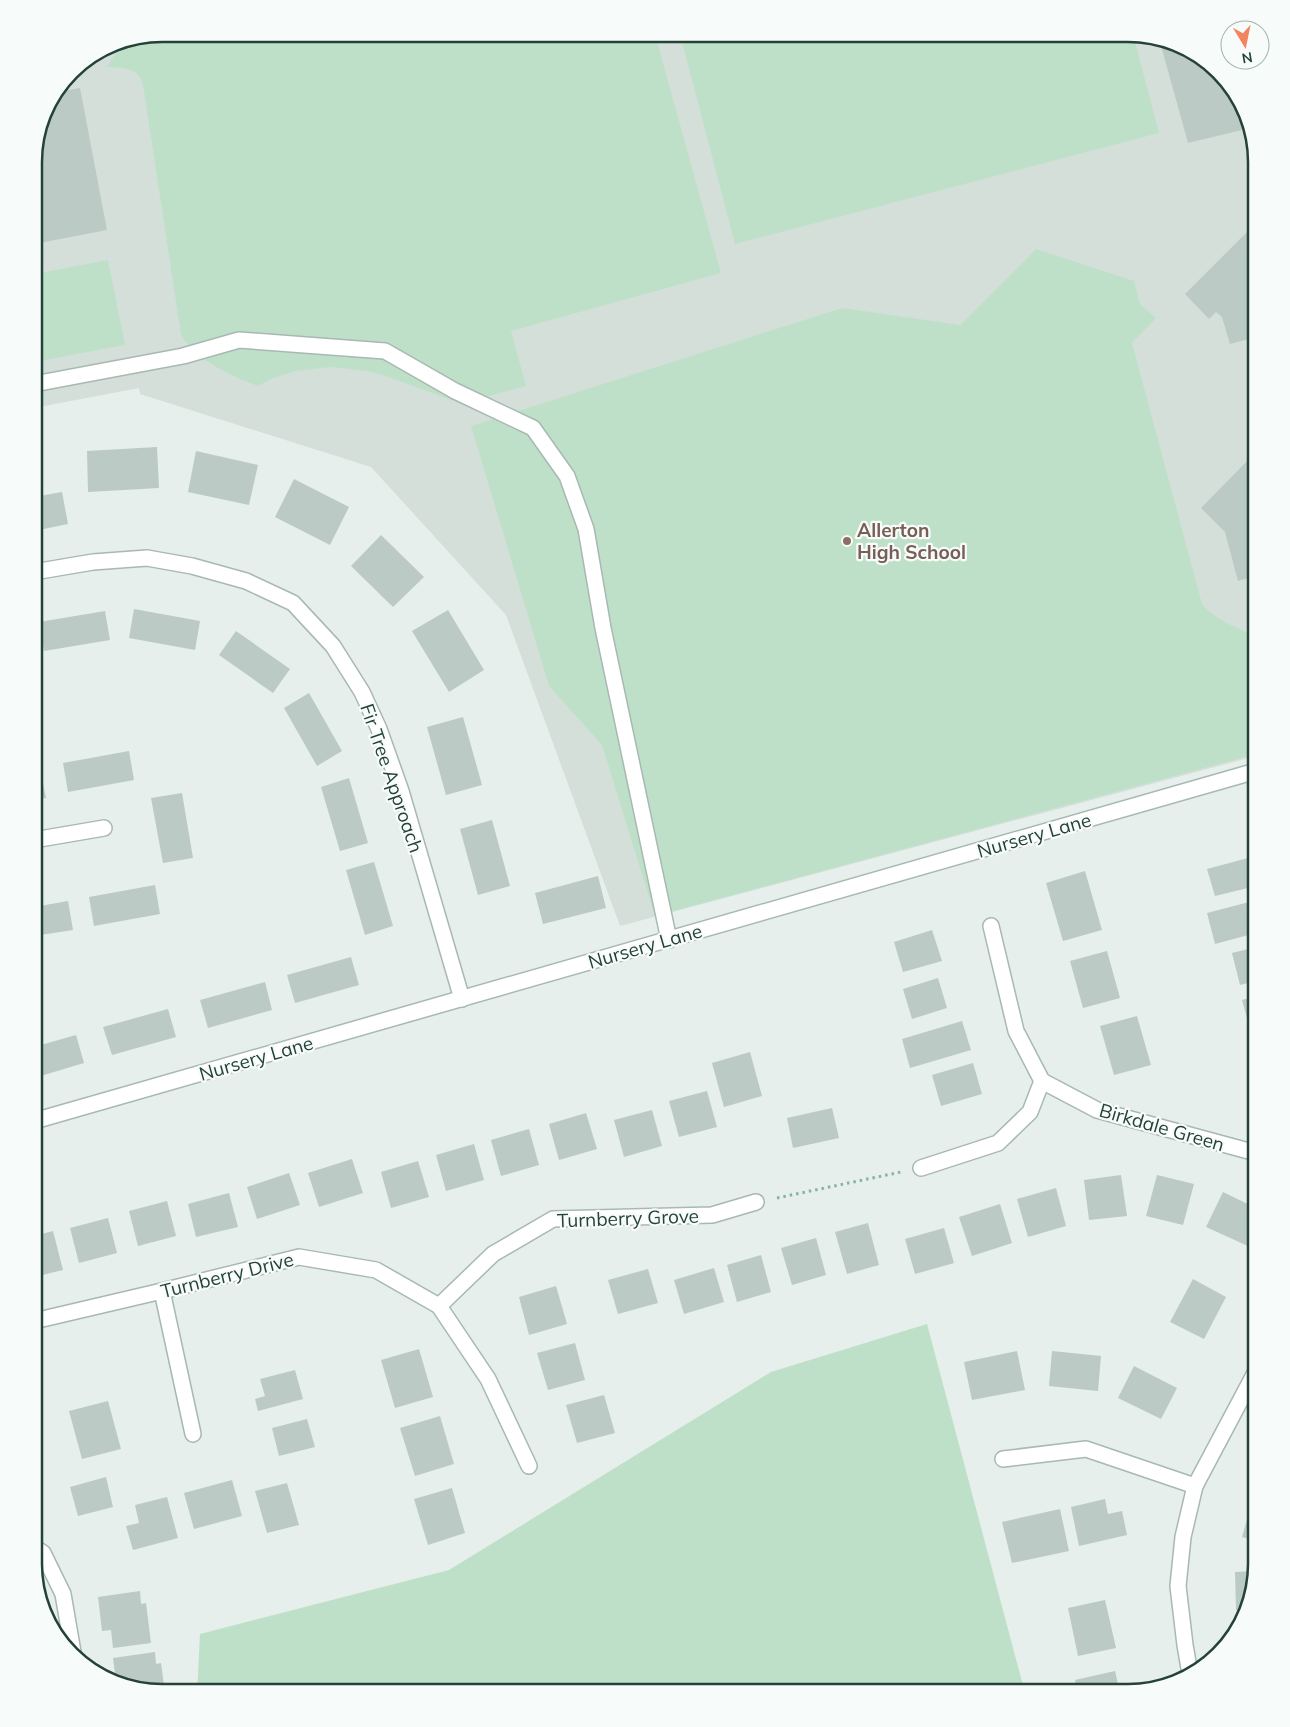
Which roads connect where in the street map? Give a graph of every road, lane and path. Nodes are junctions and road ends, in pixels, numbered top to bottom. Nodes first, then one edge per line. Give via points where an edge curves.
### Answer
1 (43, 382) edge
2 (43, 571) edge
3 (1248, 773) edge
4 (104, 828) dead end
5 (43, 839) edge
6 (990, 926) dead end
7 (669, 940) junction
8 (462, 999) junction
9 (1042, 1081) junction
10 (42, 1119) edge
11 (1248, 1151) edge
12 (921, 1168) joint
13 (756, 1202) joint
14 (162, 1291) junction
15 (439, 1306) junction
16 (42, 1319) edge
17 (1248, 1386) edge
18 (192, 1434) dead end
19 (1003, 1460) dead end
20 (529, 1466) dead end
21 (1195, 1486) junction
22 (42, 1552) edge
23 (71, 1642) edge
24 (1189, 1667) edge

1 - 7 street via 183,356 239,340 385,351 455,391 532,428 567,476 586,529 605,638
2 - 8 street, Fir Tree Approach via 147,558 246,581 293,603 333,646 362,692 379,729 401,791
3 - 7 street, Nursery Lane
4 - 5 street
6 - 9 street via 1016,1031
7 - 8 street, Nursery Lane
8 - 10 street, Nursery Lane
9 - 11 street, Birkdale Green via 1097,1110
9 - 12 street via 1030,1112 998,1143
12 - 13 path
13 - 15 street, Turnberry Grove via 712,1215 553,1219 493,1254
14 - 15 street, Turnberry Drive via 299,1256 376,1270
14 - 16 street, Turnberry Drive
14 - 18 street
15 - 20 street, Turnberry Drive via 488,1379
17 - 21 street
19 - 21 street via 1086,1449
21 - 24 street via 1183,1537 1178,1586
22 - 23 street via 62,1594

